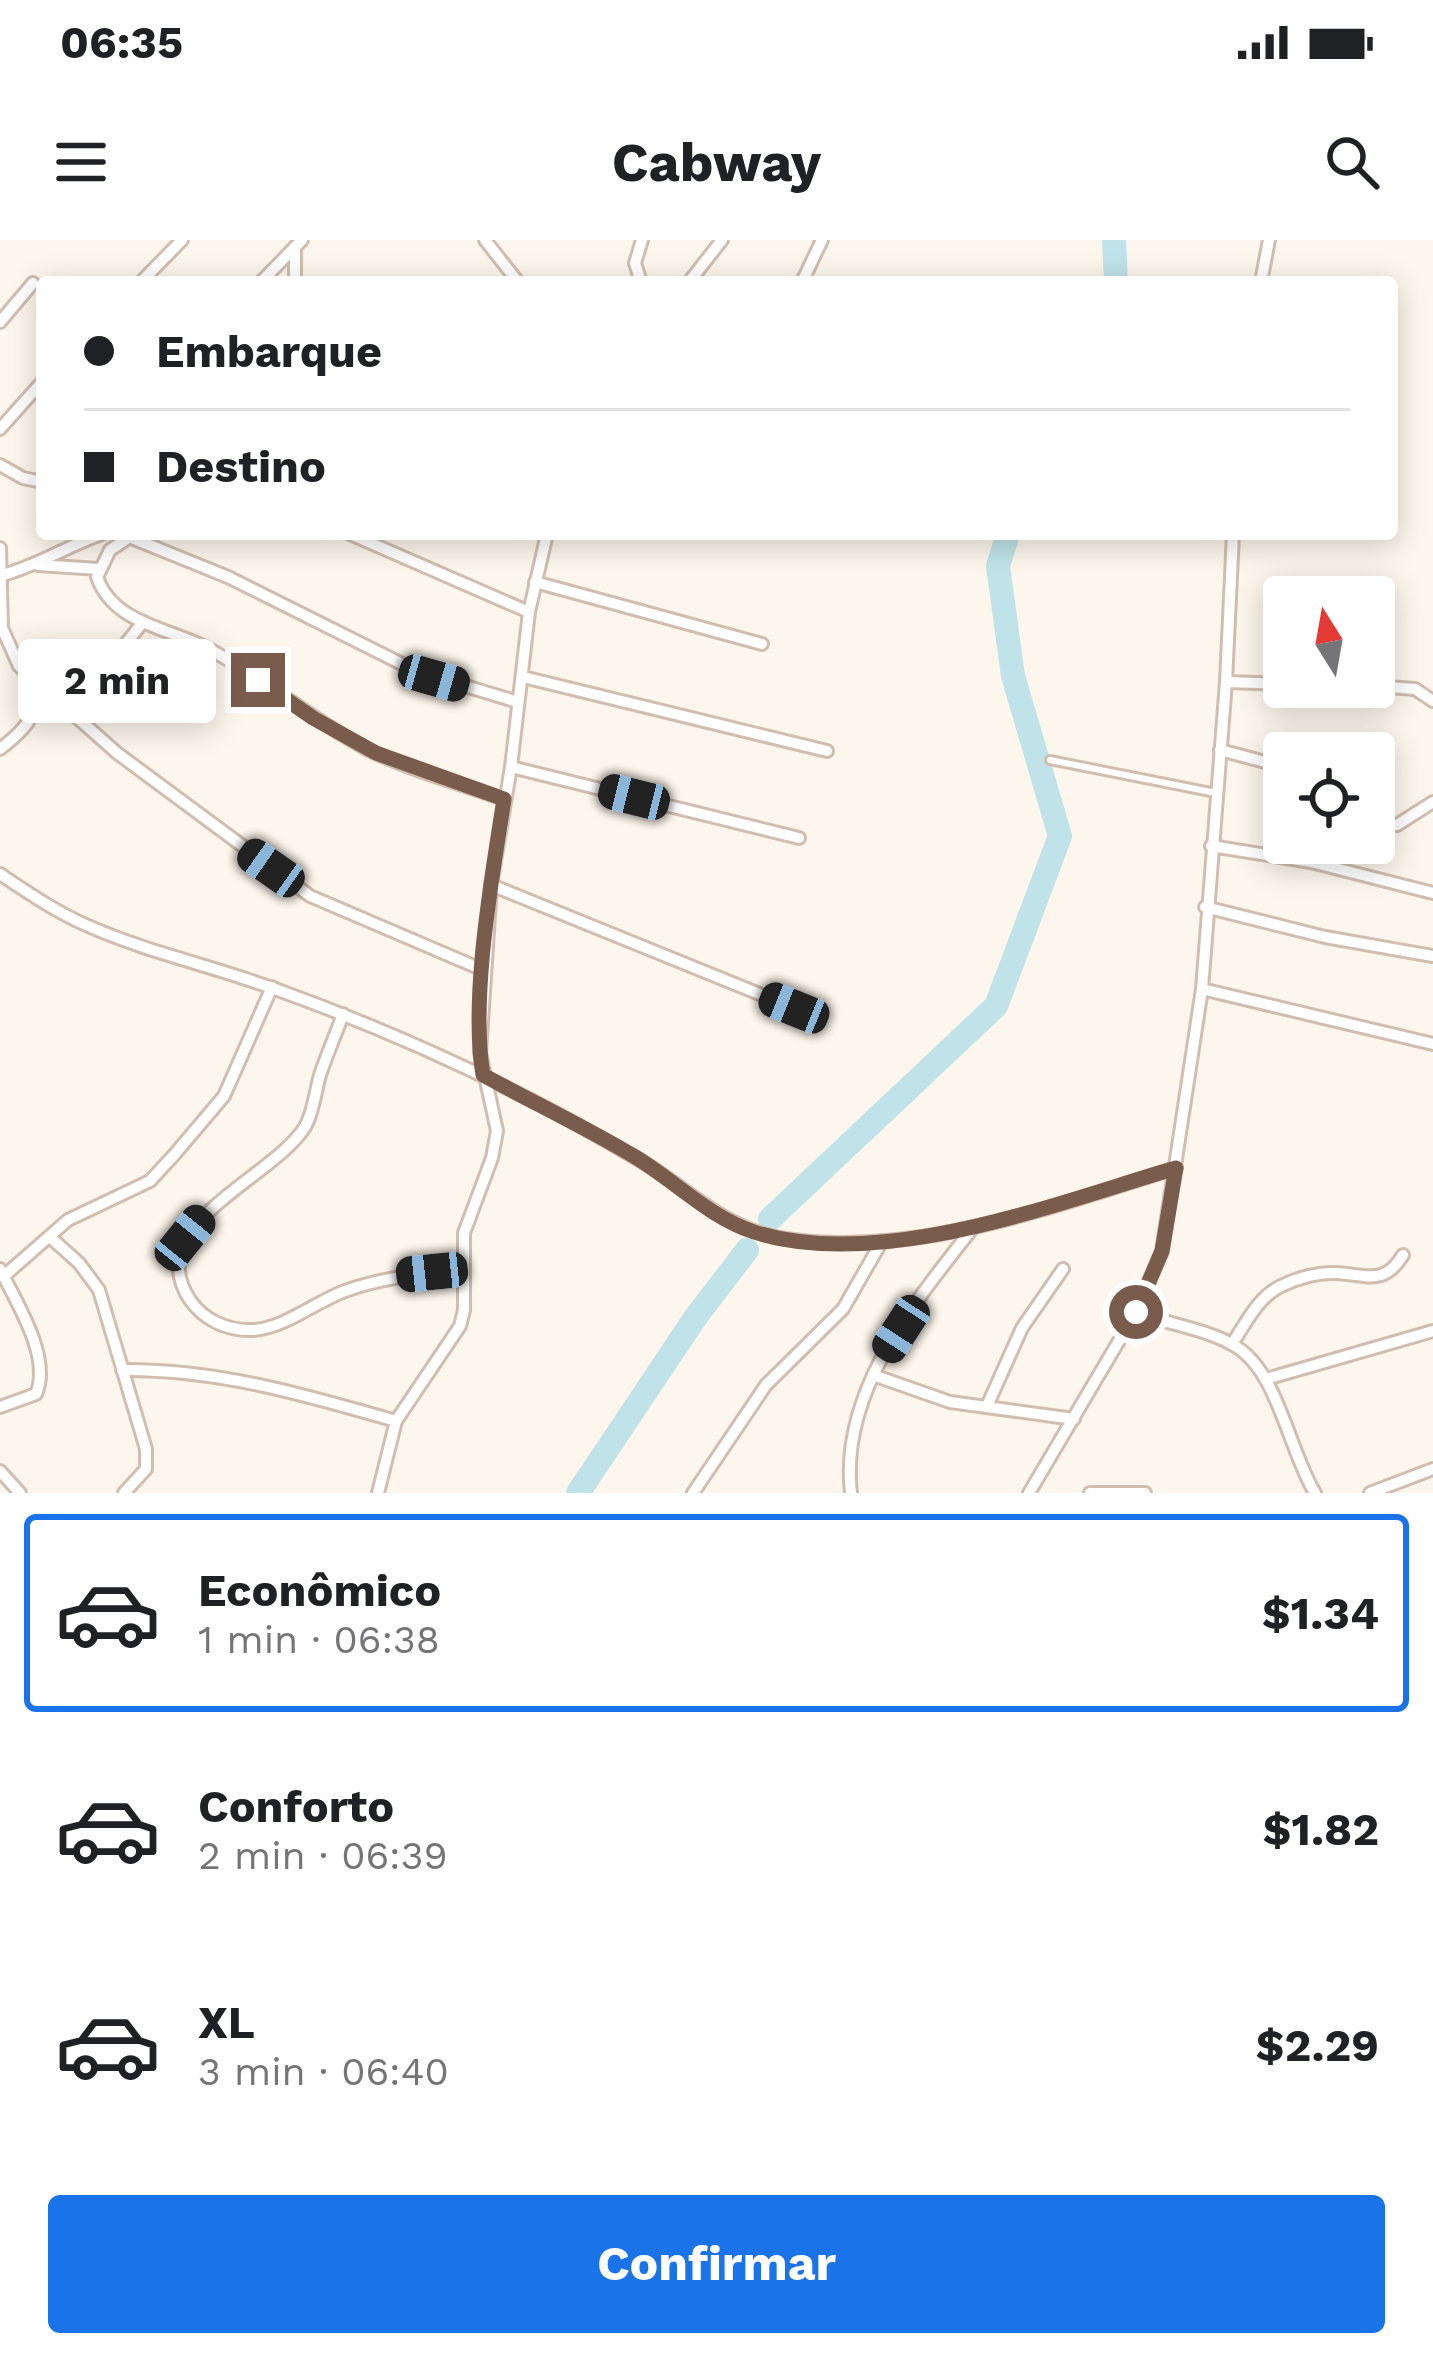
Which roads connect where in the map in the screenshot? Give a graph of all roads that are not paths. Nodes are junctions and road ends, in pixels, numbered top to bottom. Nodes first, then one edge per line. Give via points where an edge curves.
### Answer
1 (182, 240) edge
2 (642, 240) edge
3 (722, 240) edge
4 (823, 240) edge
5 (1269, 240) edge
6 (494, 243) edge
7 (298, 244) edge
8 (147, 276) edge
9 (267, 276) edge
10 (295, 276) edge
11 (514, 276) edge
12 (639, 276) edge
13 (694, 276) edge
14 (805, 276) edge
15 (1262, 276) edge
16 (33, 283) dead end
17 (0, 322) edge
18 (36, 389) edge
19 (0, 429) edge
20 (0, 465) edge
21 (36, 481) edge
22 (83, 540) edge
23 (124, 540) edge
24 (139, 540) edge
25 (364, 540) edge
26 (546, 540) edge
27 (1233, 540) edge
28 (0, 548) edge
29 (38, 565) junction
30 (99, 569) junction
31 (2, 580) edge
32 (535, 582) junction
33 (529, 612) junction
34 (142, 622) junction
35 (763, 644) dead end
36 (523, 677) junction
37 (36, 682) junction
38 (1226, 682) junction
39 (1263, 683) edge
40 (1395, 688) edge
41 (1433, 701) edge
42 (59, 702) junction
43 (518, 702) junction
44 (0, 749) edge
45 (1220, 750) junction
46 (827, 751) dead end
47 (1051, 760) dead end
48 (1263, 761) edge
49 (511, 767) junction
50 (1216, 793) junction
51 (504, 799) junction
52 (1433, 802) edge
53 (1395, 825) edge
54 (799, 838) dead end
55 (1211, 846) junction
56 (0, 874) edge
57 (491, 885) junction
58 (1433, 893) edge
59 (1205, 907) junction
60 (1433, 956) edge
61 (483, 970) junction
62 (272, 987) junction
63 (1202, 989) junction
64 (794, 1008) dead end
65 (343, 1015) junction
66 (1433, 1044) edge
67 (483, 1075) junction
68 (1176, 1168) junction
69 (972, 1228) junction
70 (51, 1238) junction
71 (882, 1240) junction
72 (1403, 1255) dead end
73 (461, 1269) junction
74 (1063, 1269) dead end
75 (2, 1272) edge
76 (1136, 1312) junction
77 (1433, 1331) edge
78 (1232, 1344) junction
79 (122, 1370) junction
80 (873, 1375) junction
81 (1266, 1379) junction
82 (987, 1406) junction
83 (0, 1408) edge
84 (1074, 1419) junction
85 (396, 1420) junction
86 (1433, 1469) edge
87 (0, 1471) edge
88 (20, 1493) edge
89 (124, 1493) edge
90 (378, 1493) edge
91 (694, 1493) edge
92 (851, 1493) edge
93 (1029, 1493) edge
94 (1090, 1493) edge
95 (1145, 1493) edge
96 (1313, 1493) edge
97 (1370, 1493) edge

1 - 8 street
2 - 12 street
3 - 13 street
4 - 14 street
5 - 15 street
6 - 11 street
7 - 9 street
7 - 10 street
16 - 17 street
18 - 19 street
20 - 21 street
22 - 29 street
23 - 30 street
24 - 43 street via 416,671
25 - 33 street
26 - 32 street
27 - 38 street
28 - 31 street
29 - 30 street
29 - 31 street
30 - 34 street via 106,598
31 - 37 street via 6,643
32 - 33 street
32 - 35 street
33 - 36 street
34 - 42 street via 109,666
34 - 51 street via 209,649 376,753
36 - 43 street
36 - 46 street
37 - 42 street
37 - 44 street via 34,718
38 - 39 street
38 - 45 street
40 - 41 street
42 - 61 street via 147,779 310,896
43 - 49 street
45 - 48 street
45 - 50 street
47 - 50 lane
49 - 51 street
49 - 54 street
50 - 55 street
51 - 57 street
52 - 53 street
55 - 58 street
55 - 59 street
56 - 62 street via 87,926
57 - 61 street
57 - 64 street
59 - 60 street
59 - 63 street
61 - 67 street
62 - 65 street
62 - 70 street via 212,1113 150,1181 68,1220
63 - 66 street
63 - 68 street
65 - 67 street
65 - 73 street via 304,1127 185,1238 178,1265 188,1296 206,1319 249,1330 363,1285
67 - 71 street via 751,1231 825,1244
67 - 73 street via 497,1131 467,1220
68 - 69 street
68 - 76 street via 1162,1251
69 - 71 street
69 - 80 street
70 - 75 street
70 - 79 street via 99,1290
71 - 91 street via 843,1309 766,1385
72 - 78 street via 1380,1276 1319,1274 1281,1286
73 - 85 street via 460,1326
74 - 82 street via 1022,1328
75 - 83 street via 42,1376 36,1394
76 - 78 street
76 - 84 street
77 - 81 street
78 - 81 street
79 - 85 street via 253,1383
79 - 89 street via 146,1462
80 - 82 street
80 - 92 street via 853,1427
81 - 96 street
82 - 84 street
84 - 93 street
85 - 90 street
86 - 97 street
87 - 88 street
94 - 95 street

